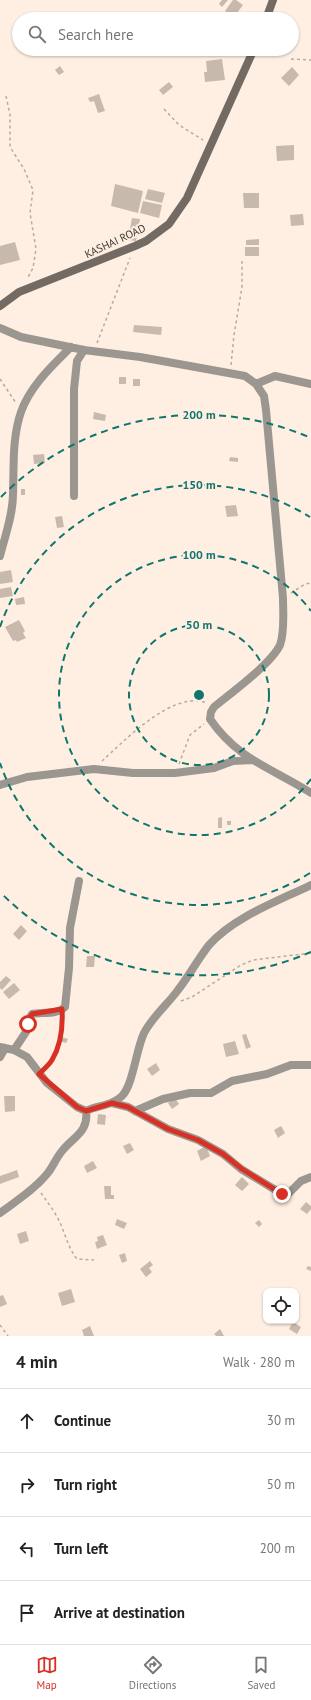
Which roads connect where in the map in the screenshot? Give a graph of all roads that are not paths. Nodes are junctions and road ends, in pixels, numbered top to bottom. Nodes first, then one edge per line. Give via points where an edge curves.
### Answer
1 (273, 0) edge
2 (269, 12) edge
3 (251, 56) edge
4 (0, 306) edge
5 (0, 328) edge
6 (71, 347) junction
7 (84, 350) junction
8 (256, 384) junction
9 (311, 384) edge
10 (74, 496) dead end
11 (0, 556) edge
12 (252, 760) junction
13 (0, 784) edge
14 (311, 793) edge
15 (79, 881) dead end
16 (311, 885) edge
17 (2, 1047) edge
18 (14, 1050) junction
19 (0, 1057) edge
20 (311, 1065) edge
21 (112, 1103) junction
22 (86, 1111) junction
23 (135, 1111) junction
24 (311, 1176) edge
25 (0, 1213) edge

1 - 2 street
3 - 4 street, KASHAI ROAD via 187,198 169,224 146,241 19,292
5 - 6 street via 21,337
6 - 7 street
6 - 11 street via 44,374 22,411 15,444 12,510
7 - 8 street via 231,373 245,376
7 - 10 street via 76,361 74,389
8 - 9 street via 275,376
8 - 12 street via 264,396 266,410 283,599 283,625 280,644 260,668 218,703 211,712 210,719 229,743
12 - 13 street via 233,761 214,768 175,773 94,769 27,777
12 - 14 street
15 - 18 street via 70,928 65,1006 62,1009 32,1014 26,1032
16 - 21 street via 244,918 209,945 177,992 148,1026 137,1052 128,1086 122,1096
17 - 18 street
17 - 19 street
18 - 22 street via 27,1057 39,1074 77,1107
20 - 23 street via 291,1064 267,1074 232,1081 211,1093 190,1093 163,1099
21 - 22 street
21 - 23 street
22 - 25 street via 86,1122 78,1136 62,1150 47,1174 36,1187
23 - 24 street via 223,1154 282,1194 288,1194 301,1181

